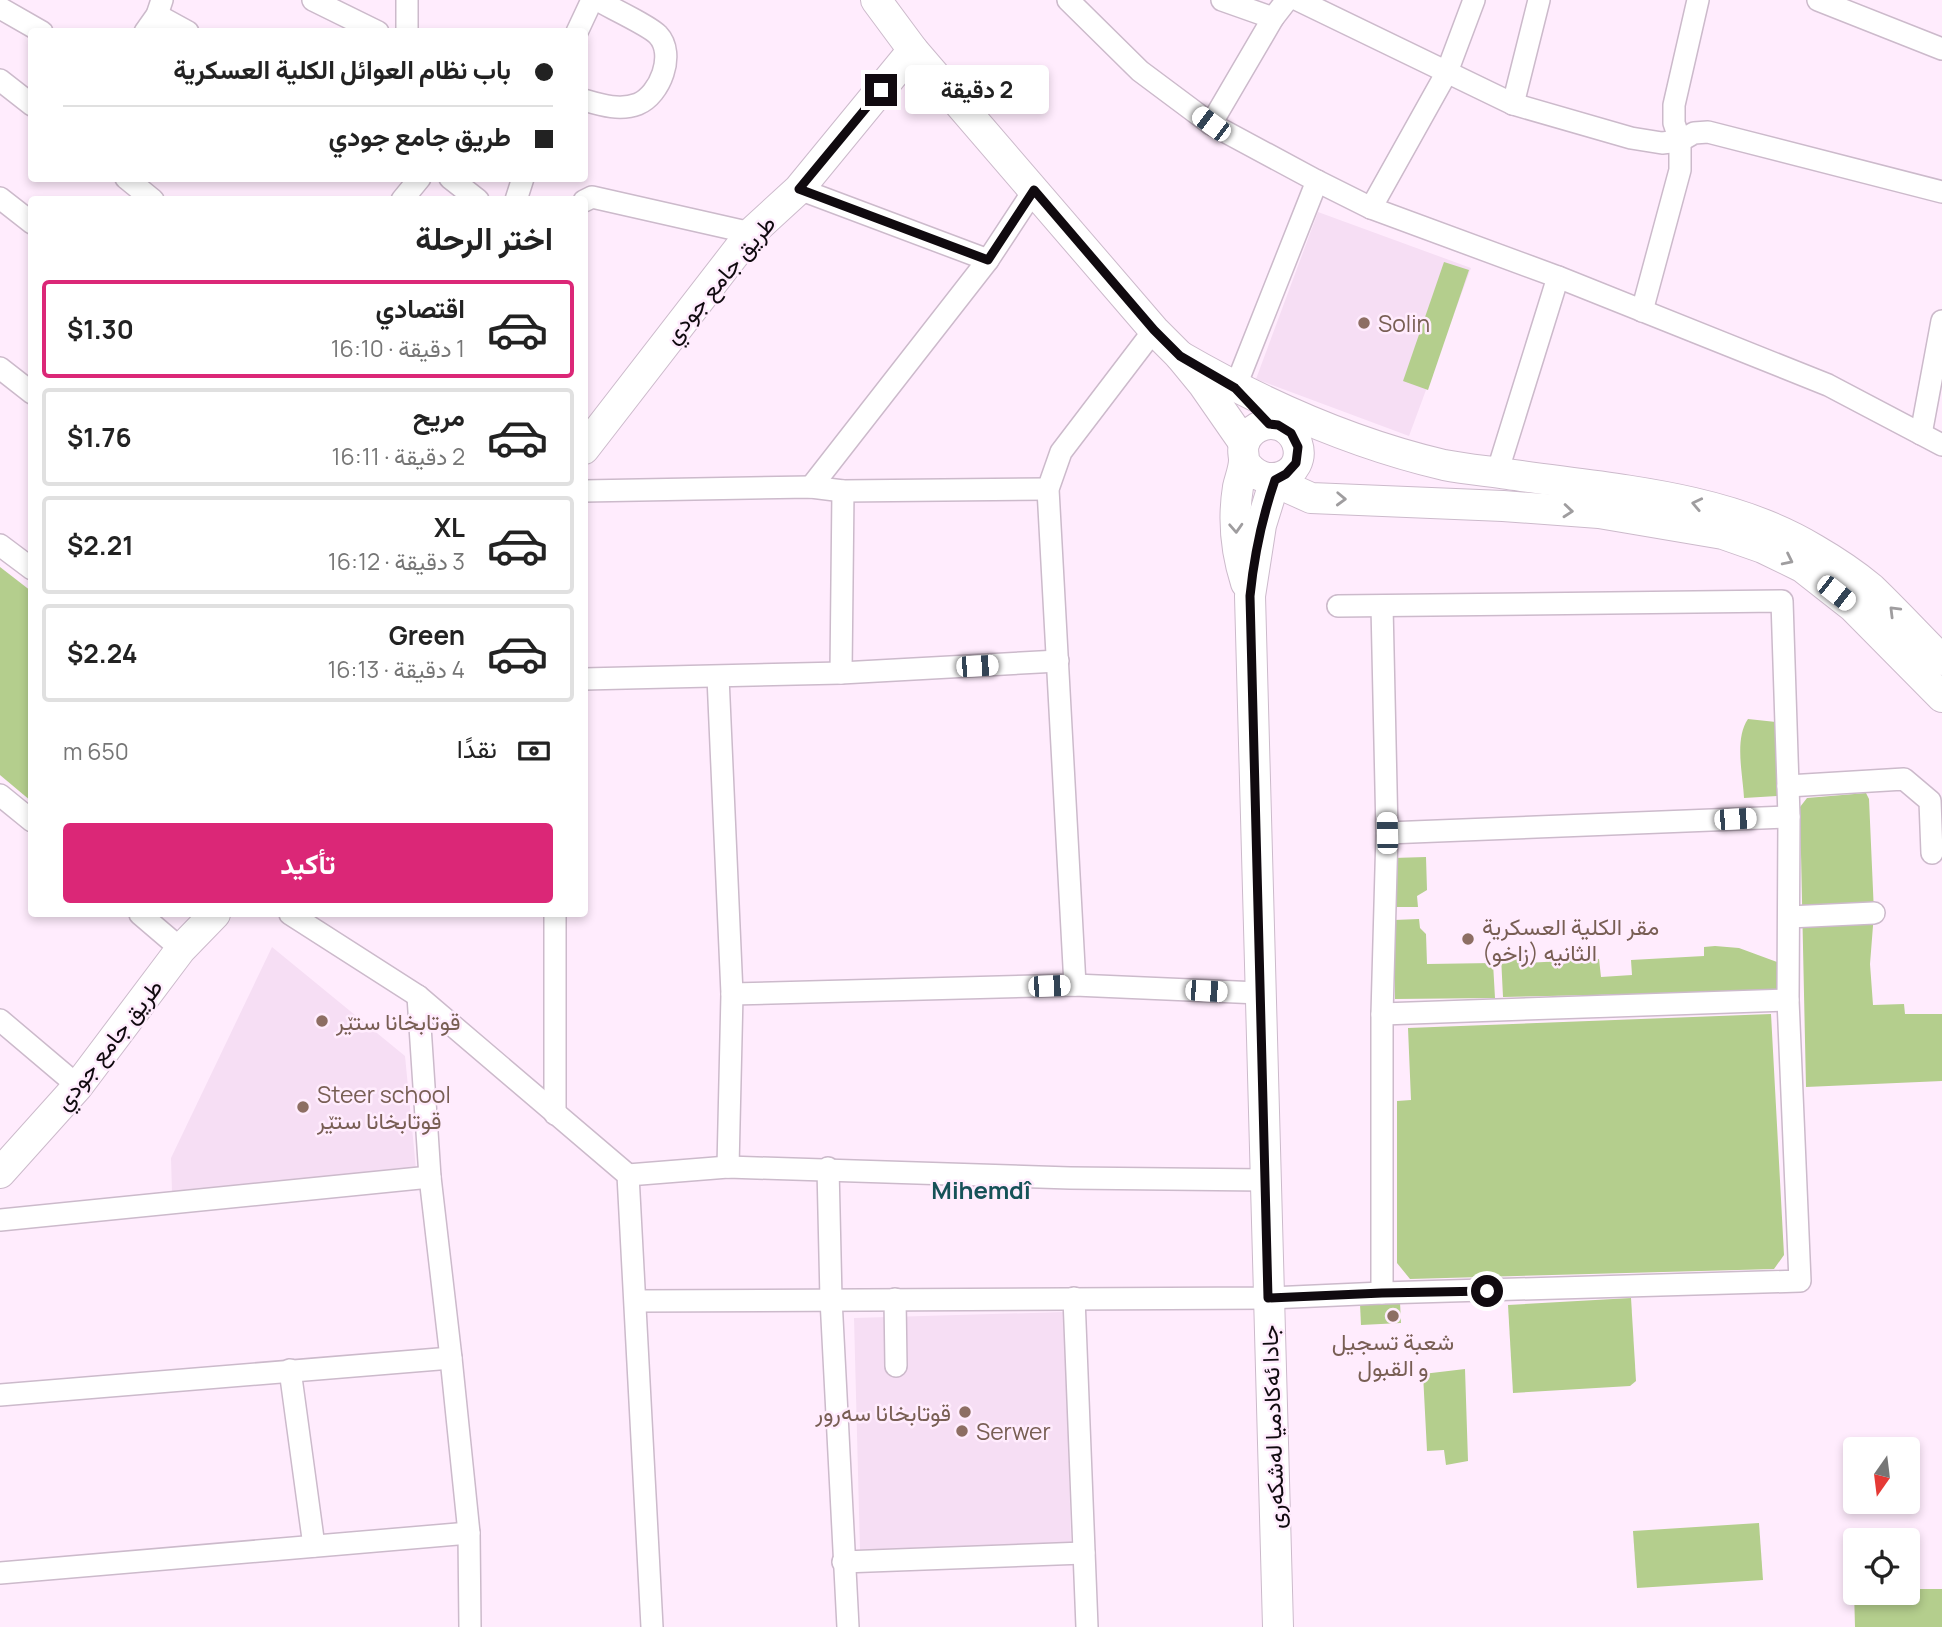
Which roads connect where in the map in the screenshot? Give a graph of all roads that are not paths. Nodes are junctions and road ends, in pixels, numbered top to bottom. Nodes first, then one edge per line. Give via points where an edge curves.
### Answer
1 (313, 0) edge
2 (407, 0) edge
3 (594, 0) edge
4 (1068, 0) edge
5 (1222, 0) edge
6 (1287, 0) edge
7 (1298, 0) edge
8 (1474, 0) edge
9 (1539, 0) edge
10 (1698, 0) edge
11 (1818, 0) edge
12 (883, 2) edge
13 (0, 8) edge
14 (155, 16) edge
15 (1273, 18) junction
16 (35, 28) edge
17 (180, 28) edge
18 (370, 28) edge
19 (407, 28) edge
20 (579, 28) edge
21 (913, 50) junction
22 (1942, 50) edge
23 (1447, 72) junction
24 (0, 80) edge
25 (588, 101) edge
26 (28, 102) edge
27 (1513, 104) junction
28 (1211, 124) junction
29 (1680, 141) junction
30 (1317, 181) junction
31 (131, 182) edge
32 (417, 182) edge
33 (455, 182) edge
34 (799, 189) junction
35 (1034, 190) junction
36 (1942, 192) edge
37 (148, 196) edge
38 (405, 196) edge
39 (473, 196) edge
40 (0, 198) edge
41 (588, 199) edge
42 (1371, 208) junction
43 (28, 220) edge
44 (751, 233) junction
45 (988, 260) junction
46 (1558, 277) junction
47 (1642, 311) junction
48 (1942, 321) edge
49 (1154, 330) junction
50 (1180, 356) junction
51 (0, 368) edge
52 (1235, 388) junction
53 (28, 390) edge
54 (1277, 426) junction
55 (1324, 426) junction
56 (1921, 434) junction
57 (588, 444) edge
58 (1942, 445) edge
59 (1244, 452) junction
60 (1497, 473) junction
61 (1277, 479) junction
62 (811, 487) junction
63 (1048, 489) junction
64 (588, 491) edge
65 (844, 491) junction
66 (0, 545) edge
67 (28, 566) edge
68 (1250, 596) junction
69 (1338, 606) dead end
70 (1382, 606) junction
71 (1942, 660) edge
72 (1058, 662) junction
73 (841, 673) junction
74 (718, 677) junction
75 (588, 679) edge
76 (1942, 696) edge
77 (1788, 786) junction
78 (0, 794) edge
79 (1789, 817) junction
80 (28, 818) edge
81 (1387, 833) junction
82 (1932, 853) dead end
83 (1874, 913) dead end
84 (143, 917) edge
85 (212, 917) edge
86 (295, 917) edge
87 (555, 917) edge
88 (1789, 917) junction
89 (181, 949) junction
90 (1075, 985) junction
91 (1259, 993) junction
92 (732, 994) junction
93 (418, 996) junction
94 (1788, 1000) junction
95 (1382, 1014) junction
96 (0, 1020) edge
97 (78, 1086) junction
98 (555, 1114) junction
99 (728, 1167) junction
100 (828, 1168) junction
101 (0, 1173) edge
102 (628, 1175) junction
103 (430, 1177) junction
104 (1265, 1180) junction
105 (0, 1220) edge
106 (1382, 1293) junction
107 (1074, 1297) junction
108 (1268, 1298) junction
109 (831, 1299) junction
110 (895, 1299) junction
111 (636, 1301) junction
112 (451, 1358) junction
113 (896, 1366) dead end
114 (290, 1370) junction
115 (0, 1395) edge
116 (468, 1533) junction
117 (314, 1546) junction
118 (1084, 1553) junction
119 (844, 1562) junction
120 (0, 1573) edge
121 (470, 1627) edge
122 (652, 1627) edge
123 (848, 1627) edge
124 (1087, 1627) edge
125 (1278, 1627) edge

1 - 18 street
2 - 19 street
3 - 20 street
3 - 25 street via 659,35 667,54 652,94 638,104 606,106
4 - 28 street via 1140,71
5 - 15 street
6 - 15 street
7 - 23 street
8 - 23 street
9 - 27 street
10 - 29 street via 1674,105
11 - 22 street
12 - 21 main road
13 - 16 street
14 - 17 street
15 - 28 street
21 - 34 main road, طريق جامع جودي
21 - 35 main road
23 - 27 street
23 - 42 street
24 - 26 street
27 - 29 street via 1630,138
28 - 30 street
29 - 36 street via 1708,132
29 - 47 street via 1680,170
30 - 42 street
30 - 52 street
31 - 37 street
32 - 38 street
33 - 39 street
34 - 44 main road, طريق جامع جودي
34 - 45 street
35 - 45 street
35 - 49 main road
40 - 43 street
41 - 44 street
42 - 46 street
44 - 57 main road, طريق جامع جودي
45 - 62 street
46 - 47 street
46 - 60 street
47 - 56 street via 1828,385
48 - 56 street
49 - 50 main road
49 - 63 street via 1062,452
50 - 52 main road
50 - 59 main road
51 - 53 street
52 - 54 main road
52 - 55 main road
54 - 55 main road via 1305,431
54 - 59 main road via 1258,427 1250,434
54 - 61 main road via 1296,440 1298,455 1292,469
55 - 60 main road via 1405,454
56 - 58 street
59 - 61 main road via 1256,475
59 -> 68 main road via 1235,515 1239,556
71 -> 60 main road via 1869,587 1813,548 1769,527 1674,499
61 - 68 main road via 1261,525
61 -> 76 main road via 1311,498 1599,513 1723,534 1802,567 1853,607
62 - 64 street
62 - 65 street
63 - 65 street
63 - 72 street
65 - 73 street
66 - 67 street
68 - 91 main road, جادا ئه‌كادميا له‌شكه‌رى
69 - 70 street
70 - 77 street via 1782,601
70 - 81 street
72 - 73 street
72 - 90 street
73 - 74 street
74 - 75 street
74 - 92 street
77 - 79 street
77 - 82 street via 1904,779 1930,802
78 - 80 street
79 - 81 street
79 - 88 street
81 - 95 street
83 - 88 street
84 - 89 street
85 - 89 main road, طريق جامع جودي
86 - 93 street
87 - 98 street
88 - 94 street
89 - 97 main road, طريق جامع جودي
90 - 91 street
90 - 92 street
91 - 104 main road, جادا ئه‌كادميا له‌شكه‌رى
92 - 99 street
93 - 98 street
93 - 103 street
94 - 95 street
94 - 106 street via 1800,1281
95 - 106 street
96 - 97 street
97 - 101 main road, طريق جامع جودي
98 - 102 street
99 - 100 street
99 - 102 street
100 - 104 street
100 - 109 street
102 - 111 street
103 - 105 street
103 - 112 street
104 - 108 main road, جادا ئه‌كادميا له‌شكه‌رى
106 - 108 street
107 - 108 street
107 - 110 street
107 - 118 street
108 - 125 main road, جادا ئه‌كادميا له‌شكه‌رى
109 - 110 street
109 - 111 street
109 - 119 street
110 - 113 street
111 - 122 street
112 - 114 street
112 - 116 street
114 - 115 street
114 - 117 street
116 - 117 street
116 - 121 street
117 - 120 street
118 - 119 street
118 - 124 street
119 - 123 street

